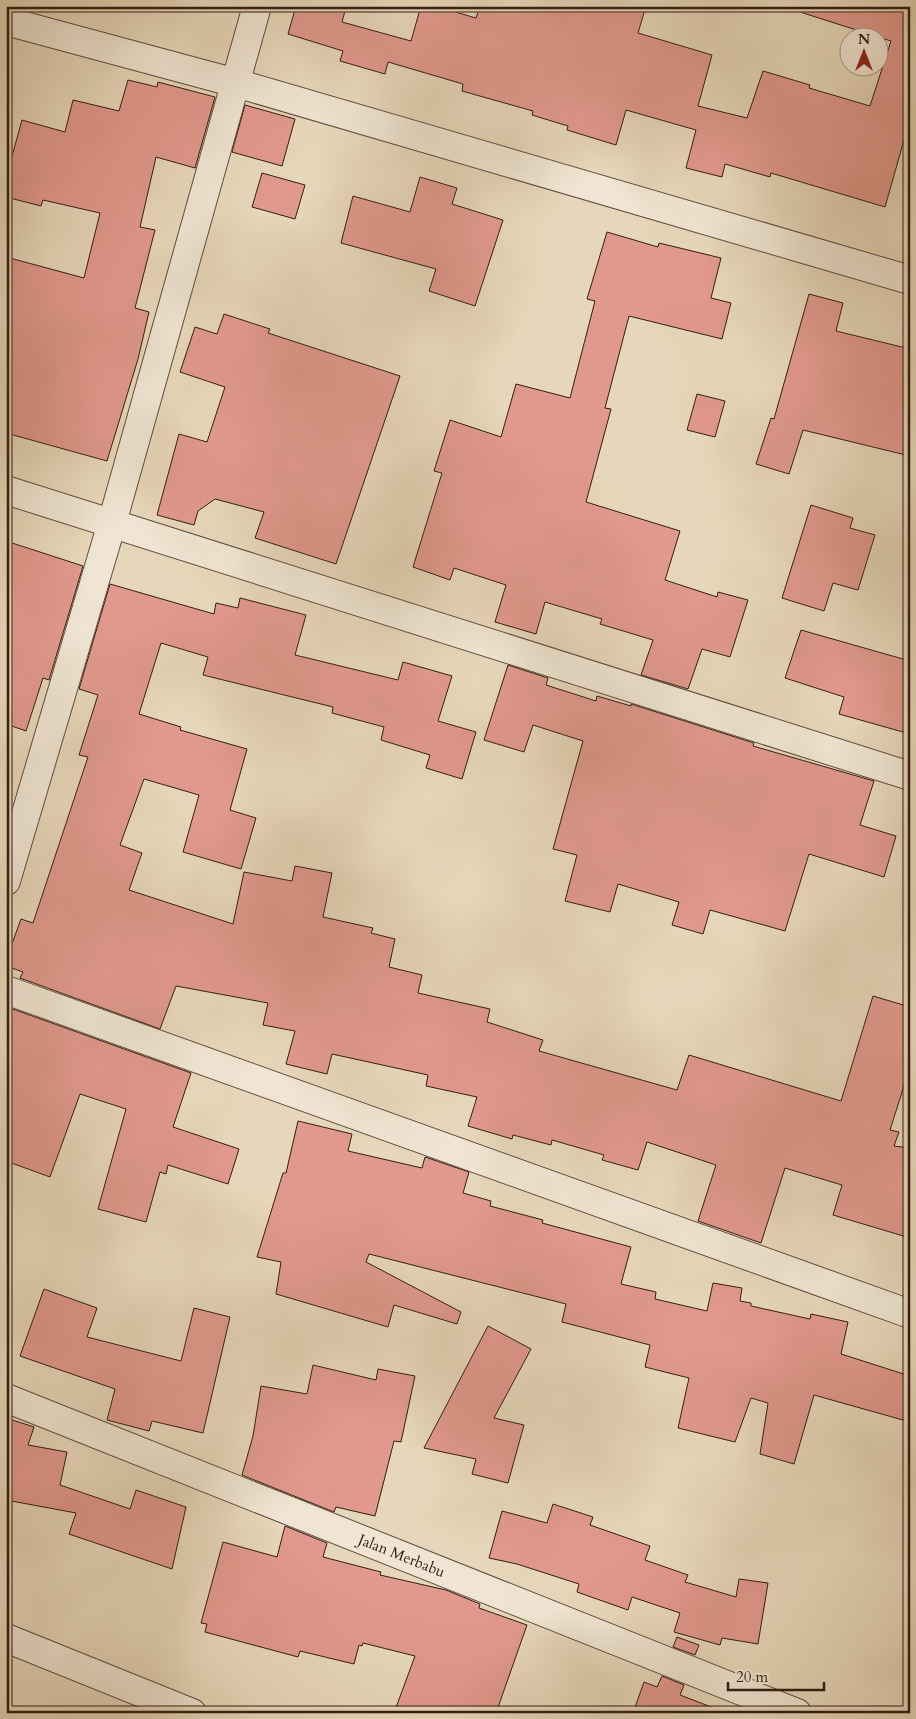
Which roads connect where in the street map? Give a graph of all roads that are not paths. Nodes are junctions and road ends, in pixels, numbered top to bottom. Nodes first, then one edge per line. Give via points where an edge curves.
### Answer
1 (257, 6) edge
2 (6, 20) edge
3 (236, 83) junction
4 (910, 280) edge
5 (6, 490) edge
6 (112, 523) junction
7 (910, 776) edge
8 (6, 881) edge
9 (6, 990) edge
10 (910, 1314) edge
11 (6, 1398) edge
12 (6, 1638) edge
13 (192, 1713) edge
14 (797, 1713) edge

1 - 3 street
2 - 3 street
3 - 4 street
3 - 6 street
5 - 6 street
6 - 7 street
6 - 8 street
9 - 10 street
11 - 14 street, Jalan Merbabu
12 - 13 street

